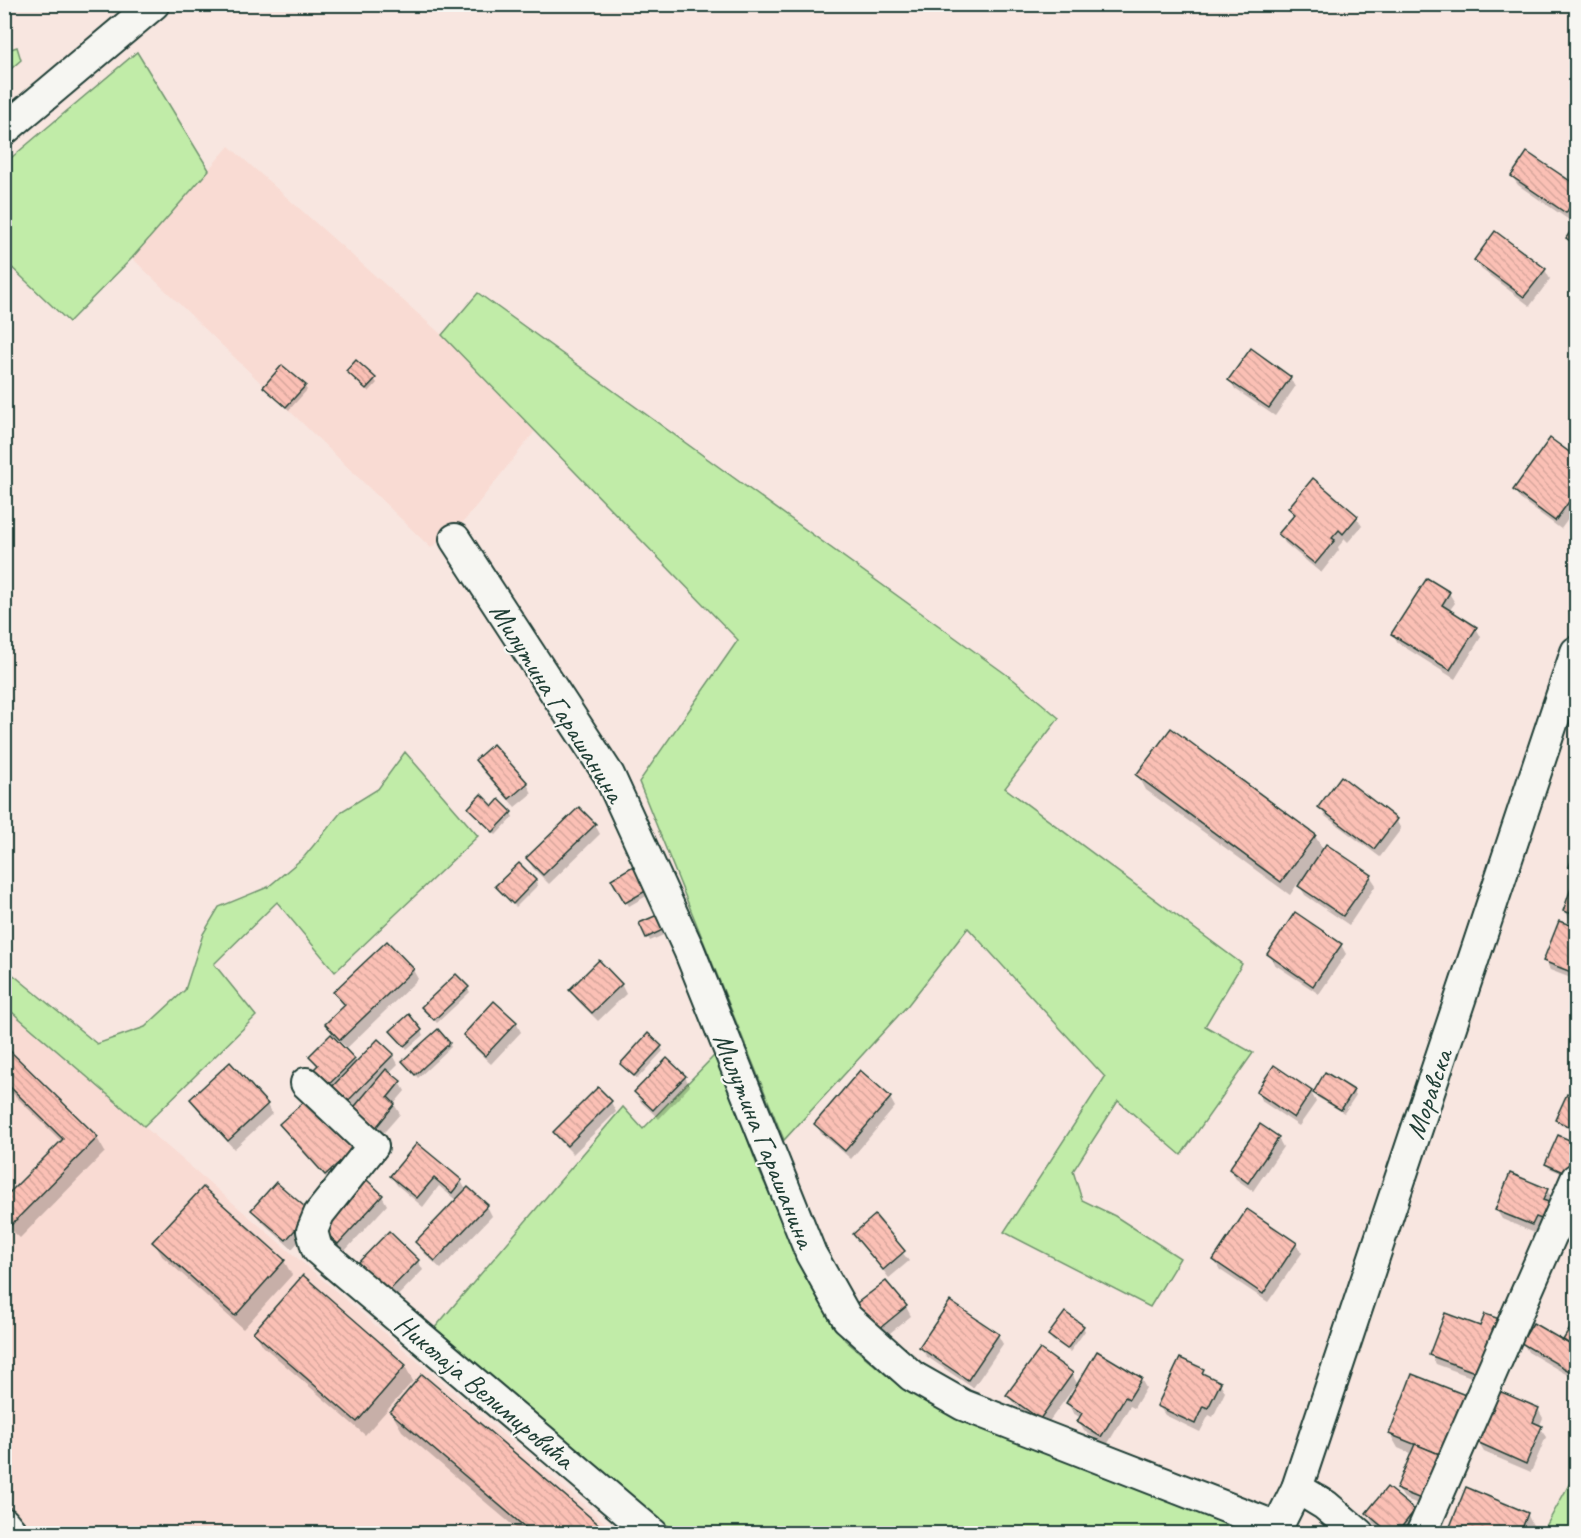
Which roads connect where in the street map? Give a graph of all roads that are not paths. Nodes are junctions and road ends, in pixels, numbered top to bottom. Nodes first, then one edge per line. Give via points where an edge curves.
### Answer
1 (154, 4) edge
2 (4, 130) edge
3 (455, 539) dead end
4 (1576, 652) edge
5 (306, 1083) dead end
6 (1576, 1179) edge
7 (1297, 1488) junction
8 (4, 1523) edge
9 (1275, 1530) edge
10 (13, 1533) edge
11 (653, 1533) edge
12 (1359, 1533) edge
13 (1421, 1533) edge

1 - 2 street
3 - 9 street, Милутина Гарашанина via 609,775 689,950 811,1254 847,1318 912,1376 963,1405 1237,1510
4 - 7 street, Моравска
5 - 11 street, Николаја Велимировића via 372,1146 319,1214 312,1231 317,1249
6 - 13 street
7 - 9 street, Моравска
7 - 12 street
8 - 10 street

